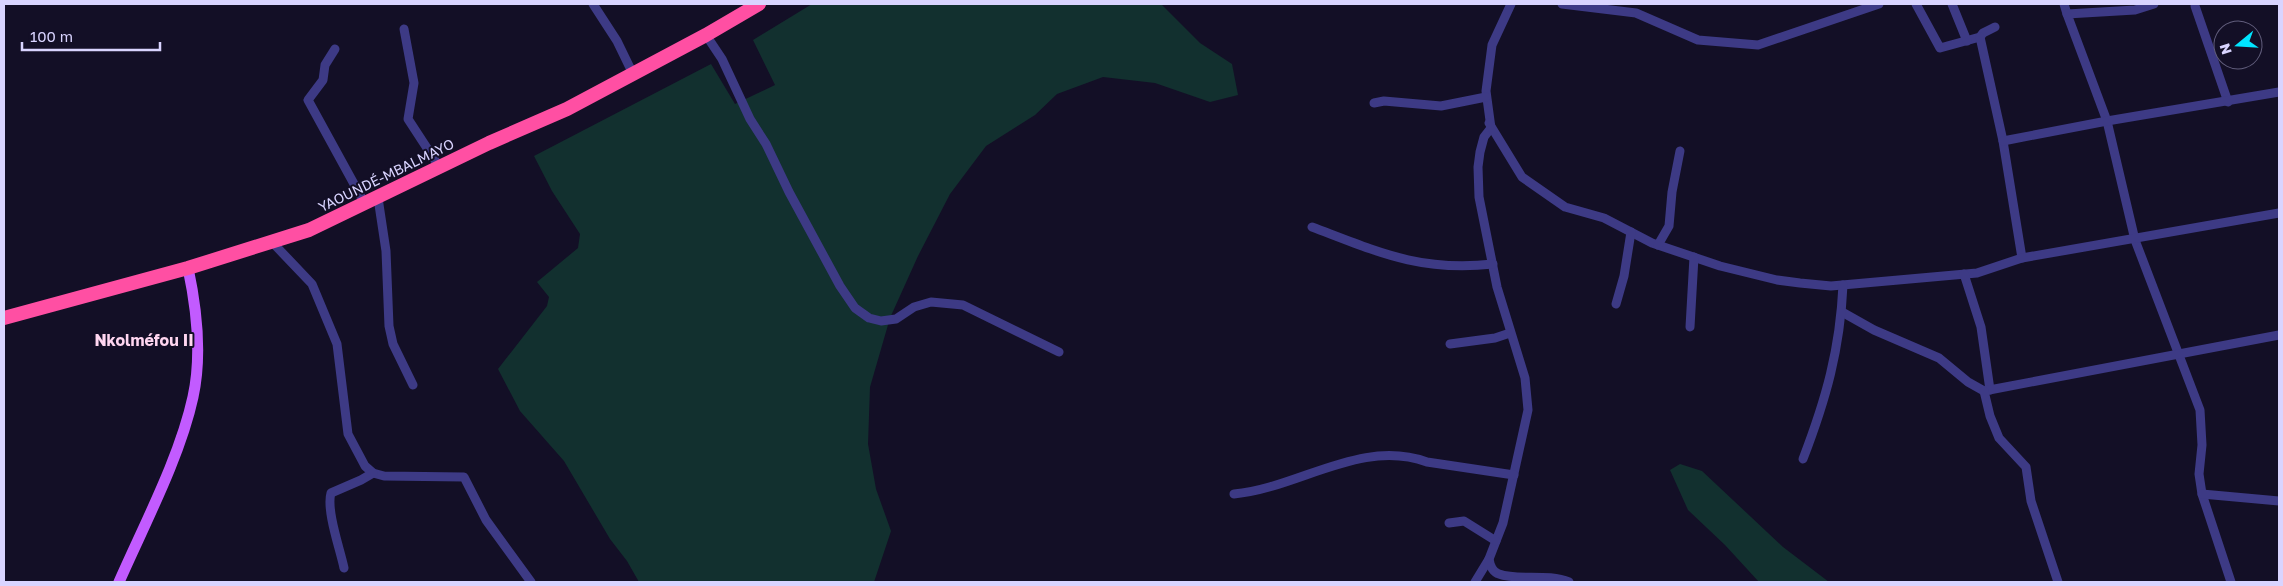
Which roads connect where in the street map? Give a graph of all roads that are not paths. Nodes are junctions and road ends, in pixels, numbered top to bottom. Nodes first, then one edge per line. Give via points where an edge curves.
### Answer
1 (593, 4) edge
2 (759, 4) edge
3 (1511, 4) edge
4 (1562, 4) edge
5 (1879, 4) edge
6 (1916, 4) edge
7 (1952, 4) edge
8 (2064, 4) edge
9 (2154, 4) edge
10 (1869, 6) edge
11 (2195, 6) dead end
12 (2067, 14) junction
13 (1995, 27) dead end
14 (404, 29) dead end
15 (706, 35) junction
16 (1980, 37) junction
17 (1967, 41) junction
18 (335, 48) dead end
19 (633, 74) junction
20 (2279, 92) edge
21 (1486, 97) junction
22 (2228, 102) junction
23 (1374, 103) dead end
24 (2107, 121) junction
25 (1489, 123) junction
26 (2003, 141) junction
27 (1680, 151) dead end
28 (440, 168) junction
29 (378, 198) junction
30 (365, 204) junction
31 (2279, 213) edge
32 (1312, 227) dead end
33 (1631, 232) junction
34 (2135, 240) junction
35 (272, 242) junction
36 (1658, 245) junction
37 (1694, 257) junction
38 (2022, 258) junction
39 (1493, 264) junction
40 (188, 268) junction
41 (1964, 274) junction
42 (1843, 285) junction
43 (1616, 304) dead end
44 (1842, 312) junction
45 (4, 318) edge
46 (1690, 327) dead end
47 (1510, 333) junction
48 (2279, 336) edge
49 (1450, 344) dead end
50 (1059, 352) dead end
51 (2179, 355) junction
52 (413, 385) dead end
53 (1987, 391) junction
54 (1803, 459) dead end
55 (373, 472) junction
56 (1514, 475) junction
57 (1234, 494) dead end
58 (2202, 494) junction
59 (2279, 501) edge
60 (1449, 522) dead end
61 (1496, 542) junction
62 (1489, 559) junction
63 (344, 568) dead end
64 (120, 582) edge
65 (531, 582) edge
66 (1474, 582) edge
67 (1569, 582) edge
68 (2058, 582) edge
69 (2231, 582) edge

1 - 19 street
2 - 15 highway, YAOUNDÉ-MBALMAYO
3 - 21 street via 1492,45
4 - 10 street via 1636,13 1698,40 1758,45
5 - 10 street
6 - 17 street via 1940,48
7 - 17 street
8 - 12 street
9 - 12 street via 2135,10
11 - 22 street
12 - 24 street
13 - 16 street
14 - 28 street via 414,82 408,119
15 - 19 highway, YAOUNDÉ-MBALMAYO
15 - 50 street via 722,58 789,192 855,308 869,318 881,321 896,319 914,307 931,302 964,305
16 - 17 street
16 - 26 street
18 - 30 street via 323,80 308,100
19 - 28 highway, YAOUNDÉ-MBALMAYO via 567,109
20 - 22 street
21 - 23 street via 1441,106
21 - 25 street
22 - 24 street
24 - 26 street
24 - 34 street
25 - 33 street via 1522,178 1565,206 1604,218
25 - 39 street via 1478,167 1479,197
26 - 38 street
27 - 36 street via 1669,226
28 - 29 highway, YAOUNDÉ-MBALMAYO
29 - 30 highway, YAOUNDÉ-MBALMAYO
29 - 52 street via 386,252 389,326 393,344
30 - 35 highway, YAOUNDÉ-MBALMAYO via 309,230
31 - 34 street
32 - 39 street via 1417,264
33 - 36 street
33 - 43 street
34 - 38 street
34 - 51 street
35 - 40 highway, YAOUNDÉ-MBALMAYO
35 - 55 street via 312,284 326,314 337,344 348,434 365,466
36 - 37 street
37 - 42 street via 1777,280
37 - 46 street
38 - 41 street
39 - 47 street
40 - 45 highway, YAOUNDÉ-MBALMAYO
40 - 64 main road via 196,316 193,396 184,432
41 - 42 street
41 - 53 street via 1981,327
42 - 44 street
44 - 53 street via 1874,330 1940,358 1968,382
44 - 54 street via 1832,373
47 - 49 street
47 - 56 street via 1528,395 1528,410
48 - 51 street
51 - 53 street
51 - 58 street via 2200,410 2202,445 2199,474
53 - 68 street via 1990,416 1999,438 2026,467 2031,501
55 - 63 street via 331,493 329,498
55 - 65 street via 384,476 464,477 486,520
56 - 57 street via 1416,458 1354,458 1267,489
56 - 61 street
58 - 59 street
58 - 69 street
60 - 61 street via 1464,520
61 - 62 street
62 - 66 street
62 - 67 street via 1499,575

